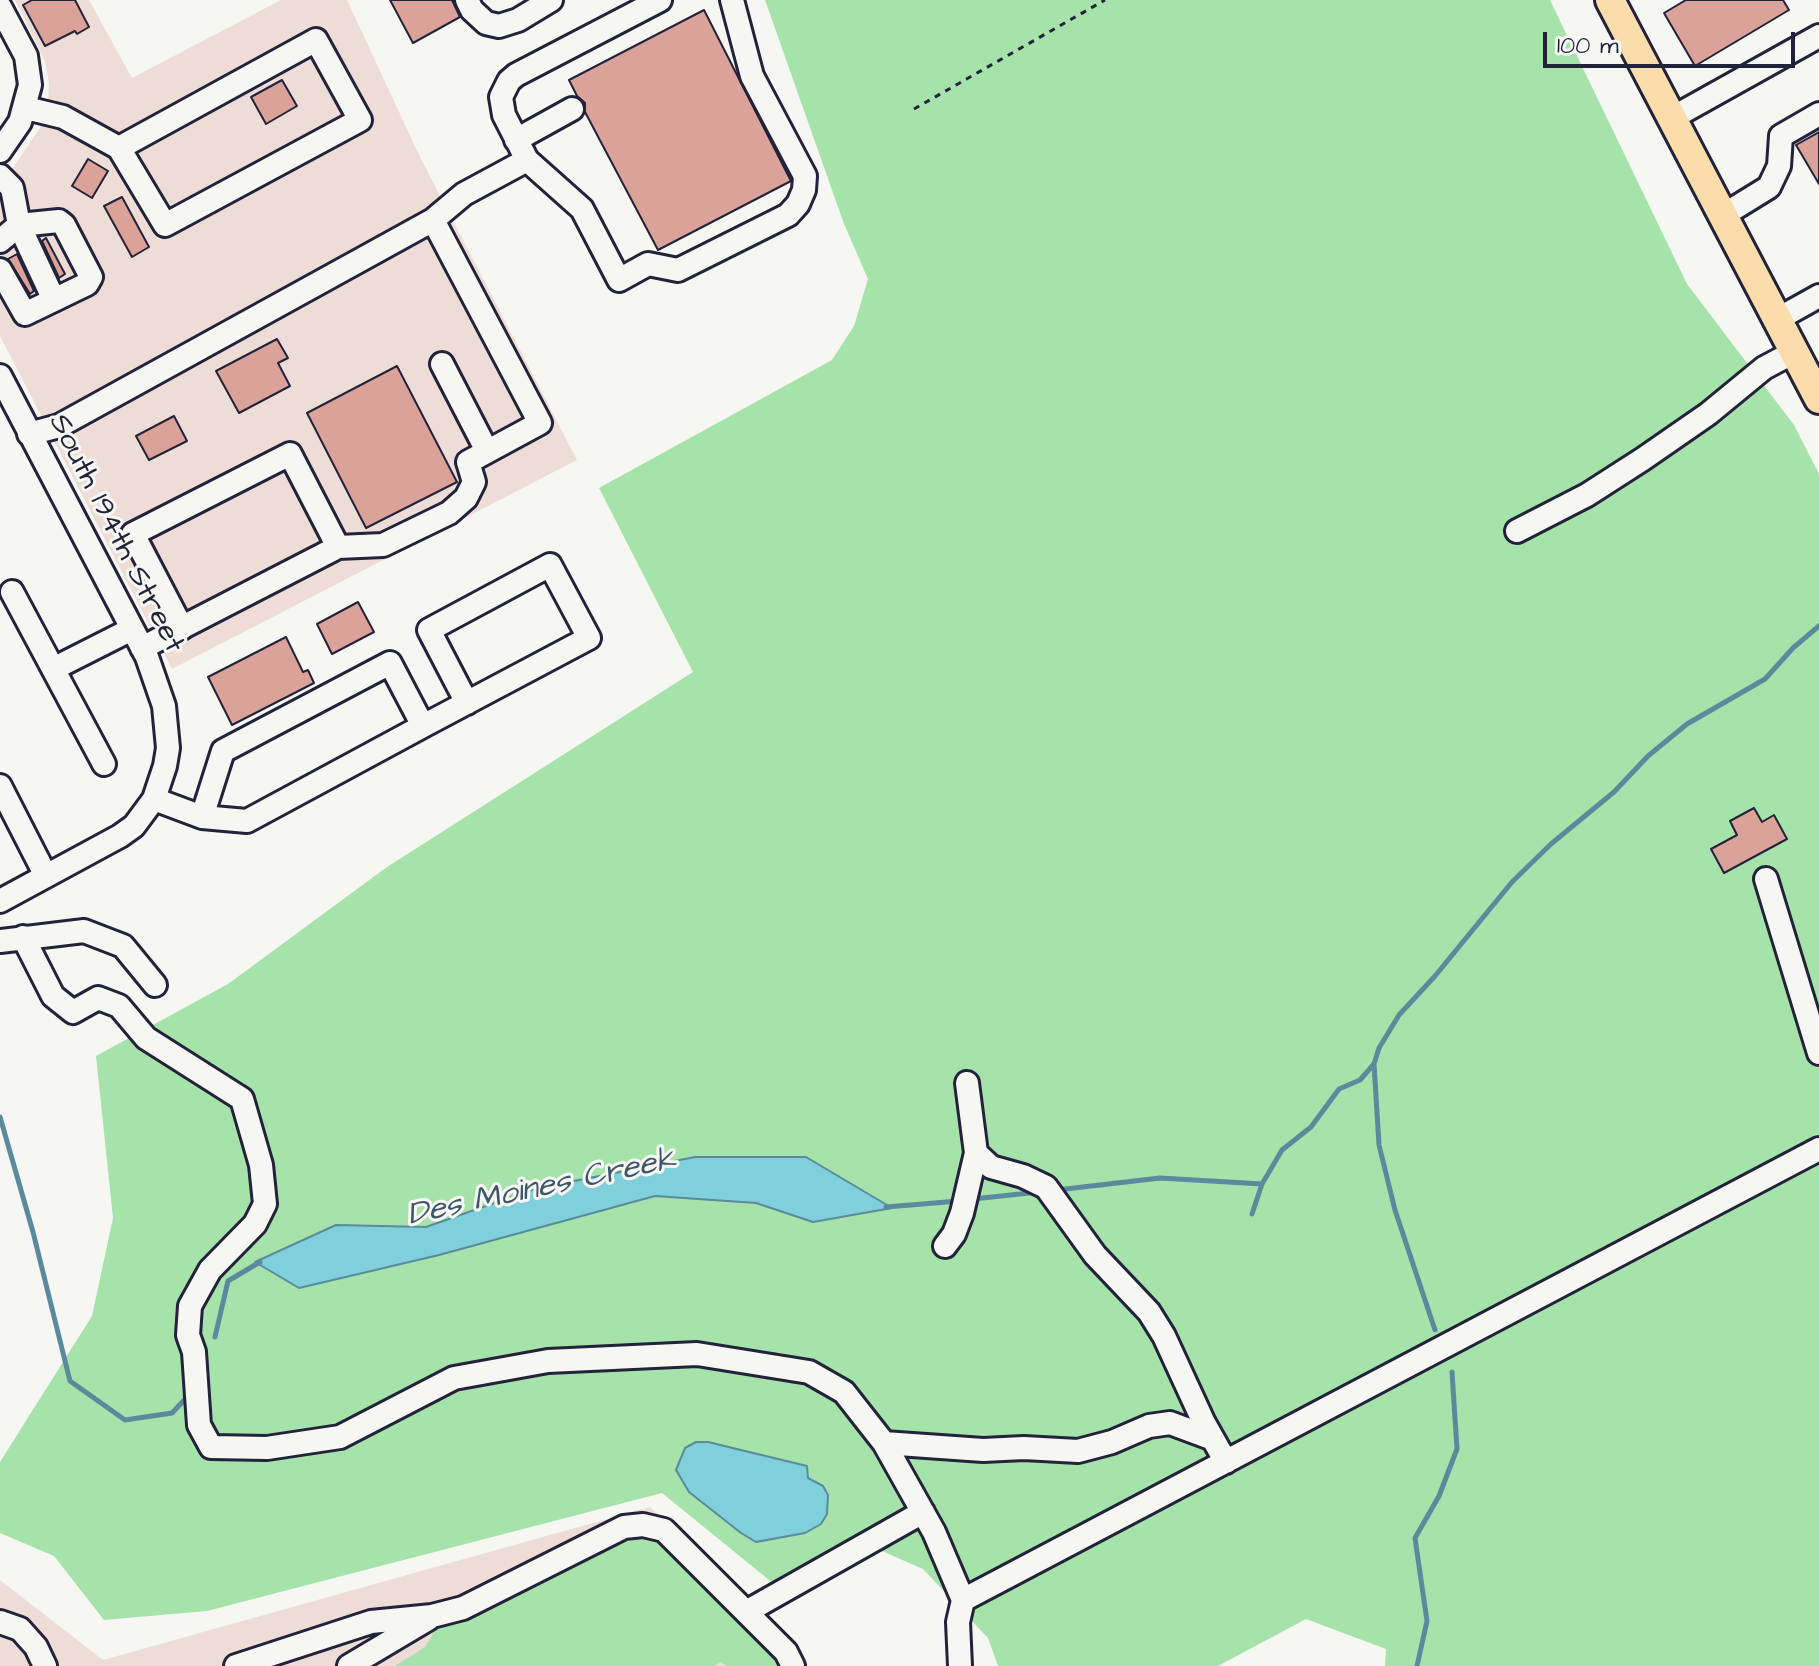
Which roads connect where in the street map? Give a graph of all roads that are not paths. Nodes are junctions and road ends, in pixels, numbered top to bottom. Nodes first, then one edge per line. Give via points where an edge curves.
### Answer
1 (551, 0) edge
2 (660, 0) edge
3 (732, 0) edge
4 (1610, 0) edge
5 (469, 5) edge
6 (0, 7) edge
7 (1819, 36) edge
8 (26, 108) junction
9 (572, 109) dead end
10 (1819, 114) edge
11 (1672, 118) junction
12 (516, 140) junction
13 (119, 148) junction
14 (0, 151) edge
15 (527, 160) junction
16 (0, 176) edge
17 (1722, 216) junction
18 (433, 220) junction
19 (19, 225) junction
20 (0, 241) edge
21 (0, 270) edge
22 (1819, 296) edge
23 (54, 300) junction
24 (1776, 320) junction
25 (1794, 352) junction
26 (442, 364) dead end
27 (0, 376) edge
28 (1819, 399) edge
29 (29, 434) junction
30 (487, 451) junction
31 (1517, 531) dead end
32 (338, 547) junction
33 (12, 592) dead end
34 (182, 628) junction
35 (137, 638) junction
36 (53, 669) junction
37 (467, 703) junction
38 (423, 726) junction
39 (104, 764) dead end
40 (0, 786) edge
41 (154, 799) junction
42 (202, 817) junction
43 (46, 876) junction
44 (1766, 879) dead end
45 (0, 901) edge
46 (23, 937) junction
47 (0, 941) edge
48 (155, 985) dead end
49 (1819, 1053) edge
50 (967, 1083) dead end
51 (1819, 1149) edge
52 (976, 1153) junction
53 (945, 1246) dead end
54 (1213, 1439) junction
55 (884, 1443) junction
56 (1226, 1462) junction
57 (923, 1512) junction
58 (963, 1600) junction
59 (746, 1612) junction
60 (432, 1616) junction
61 (0, 1622) edge
62 (45, 1666) edge
63 (236, 1666) edge
64 (349, 1666) edge
65 (793, 1666) edge
66 (960, 1666) edge

1 - 5 street via 499,26 486,23
2 - 12 street via 509,81 501,107
3 - 15 street via 752,76 805,176 798,204 788,215 678,270 648,264 619,280 582,209
4 - 11 main road
6 - 8 street via 26,56
7 - 11 street
8 - 13 street via 63,117
8 - 14 street
9 - 12 street
10 - 17 street via 1781,136 1779,166 1769,187
11 - 17 main road
12 - 15 street
13 - 13 street via 165,225 360,120 316,40
15 - 18 street via 464,194
16 - 19 street via 12,188
17 - 24 main road
18 - 29 street via 59,426
18 - 30 street via 540,423
19 - 20 street
19 - 23 street
19 - 23 street via 59,221 90,270 87,284
21 - 23 street via 25,314
22 - 24 street
24 - 25 main road
25 - 28 main road
25 - 31 street via 1764,368 1643,459
26 - 30 street
27 - 29 street, South 194th Street
29 - 35 street, South 194th Street
30 - 32 street via 468,462 474,482 449,513 383,545
32 - 34 street
32 - 34 street via 290,454 133,534
33 - 36 street
34 - 35 street
35 - 36 street
35 - 41 street, South 194th Street via 167,724 165,766
36 - 39 street
37 - 37 street via 589,638 550,565 429,630
37 - 38 street
38 - 42 street via 247,821
38 - 42 street via 390,663 223,751
40 - 43 street
41 - 42 street
41 - 43 street via 134,826
43 - 45 street
44 - 49 street
46 - 47 street
46 - 48 street via 84,931 123,946
46 - 55 street via 53,996 73,1012 98,998 119,1006 146,1038 242,1099 261,1165 265,1204 255,1224 210,1270 190,1306 188,1335 199,1425 211,1447 267,1448 340,1437 454,1378 548,1361 697,1354 809,1372 844,1392
50 - 52 street
51 - 56 street
52 - 53 street via 962,1213
52 - 54 street via 991,1167 1046,1187 1095,1255 1149,1312
54 - 55 street via 1170,1423 1078,1451
54 - 56 street
55 - 57 street
56 - 58 street
57 - 58 street
57 - 59 street
58 - 66 street
59 - 60 street via 664,1530 643,1525 624,1527 463,1608
59 - 65 street
60 - 63 street via 371,1622
60 - 64 street
61 - 62 street via 20,1629

